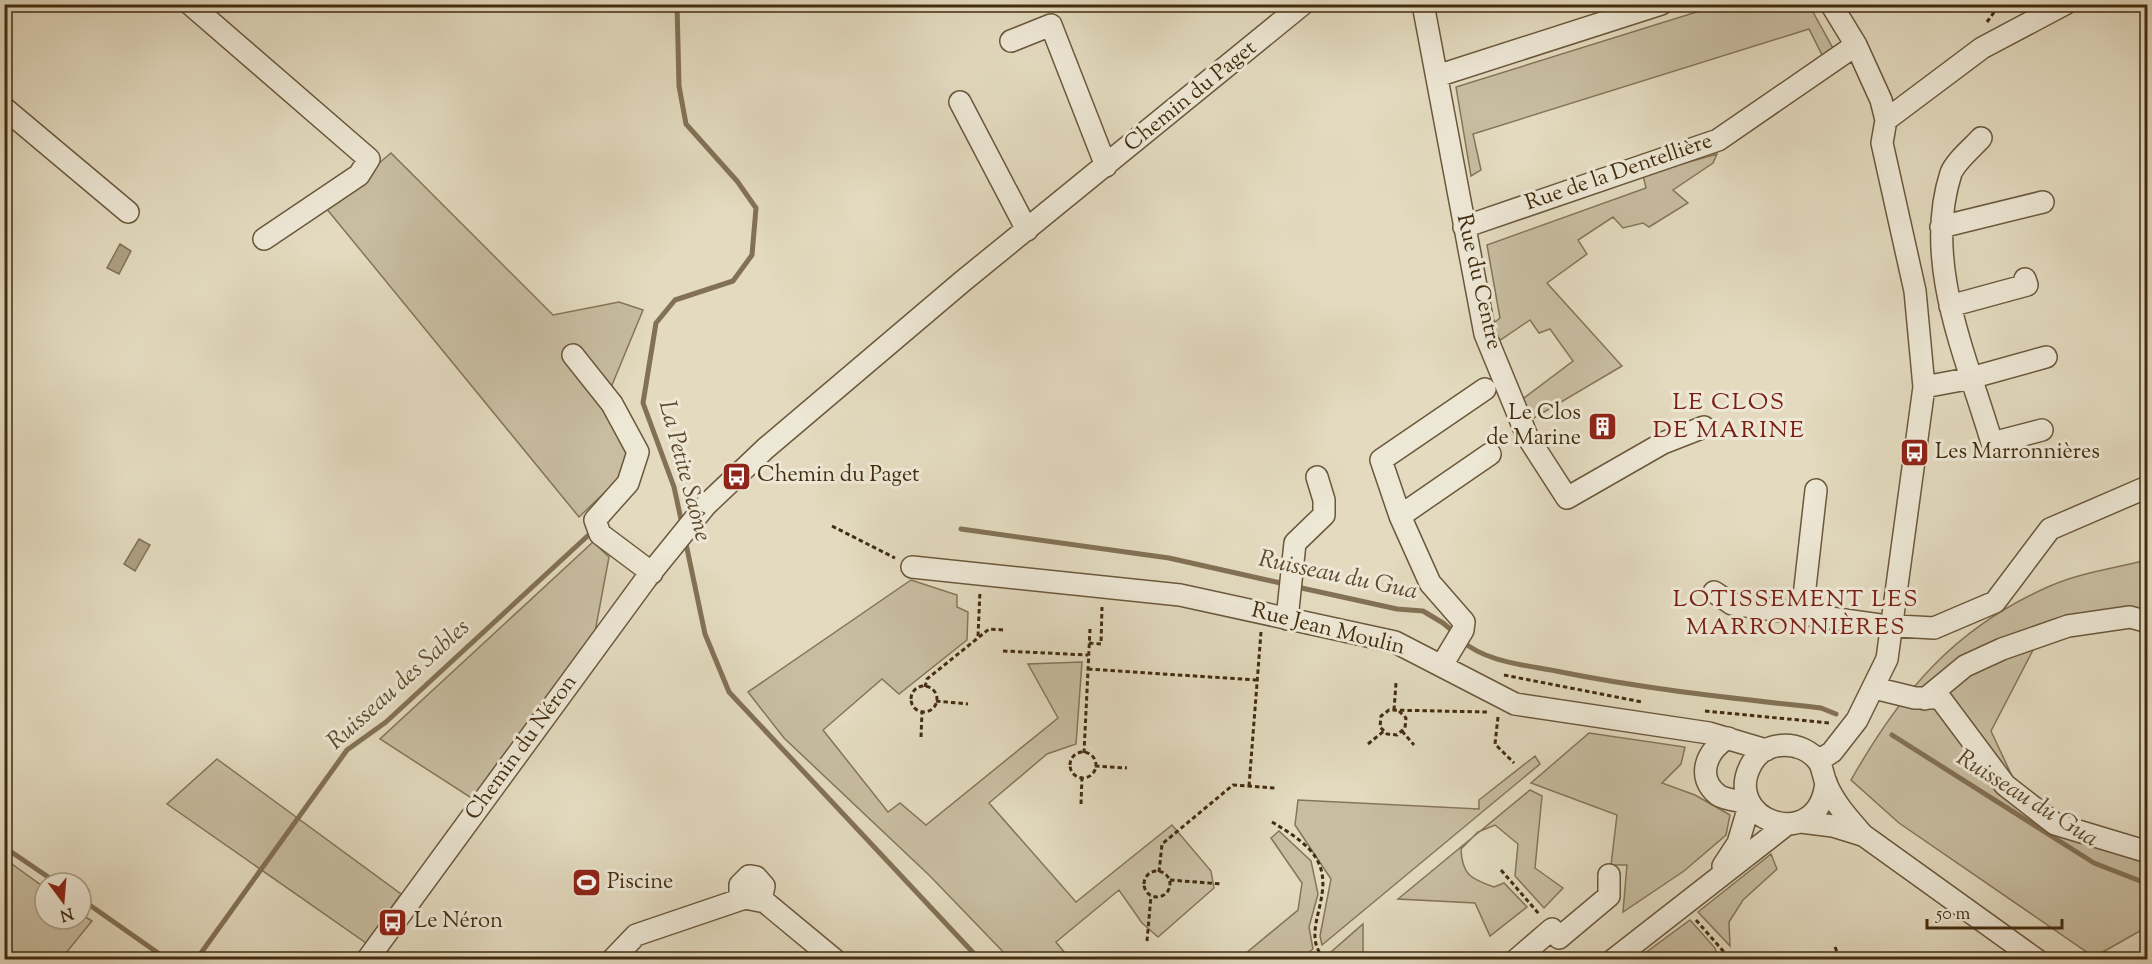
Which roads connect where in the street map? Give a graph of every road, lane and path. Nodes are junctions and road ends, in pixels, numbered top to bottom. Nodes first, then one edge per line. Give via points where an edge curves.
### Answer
1 (190, 4) edge
2 (1303, 4) edge
3 (1423, 4) edge
4 (1661, 4) edge
5 (1831, 4) edge
6 (2065, 4) edge
7 (1011, 41) dead end
8 (1856, 45) junction
9 (1437, 76) junction
10 (960, 102) dead end
11 (4, 108) edge
12 (1886, 120) junction
13 (1981, 138) dead end
14 (1106, 166) junction
15 (2043, 202) dead end
16 (128, 212) dead end
17 (1464, 227) junction
18 (1941, 227) junction
19 (1027, 230) junction
20 (264, 239) dead end
21 (2025, 279) dead end
22 (1950, 306) junction
23 (573, 355) dead end
24 (2046, 357) dead end
25 (1973, 377) junction
26 (1924, 387) junction
27 (1485, 389) dead end
28 (1704, 428) dead end
29 (2042, 430) dead end
30 (1490, 454) dead end
31 (1317, 477) dead end
32 (2145, 488) dead end
33 (1816, 490) dead end
34 (1400, 516) junction
35 (832, 526) dead end
36 (684, 532) joint
37 (912, 567) joint
38 (652, 573) junction
39 (980, 575) junction
40 (1102, 587) junction
41 (1714, 592) dead end
42 (1264, 614) junction
43 (1802, 614) junction
44 (1287, 619) junction
45 (2148, 622) edge
46 (1892, 624) junction
47 (1090, 629) dead end
48 (1005, 630) dead end
49 (978, 636) junction
50 (1089, 643) junction
51 (1003, 651) dead end
52 (1088, 655) junction
53 (1442, 665) junction
54 (1088, 669) junction
55 (1503, 675) dead end
56 (1256, 680) junction
57 (1396, 683) dead end
58 (925, 687) junction
59 (1874, 688) junction
60 (1925, 699) junction
61 (936, 701) junction
62 (1650, 703) dead end
63 (968, 704) dead end
64 (1397, 710) junction
65 (1701, 711) dead end
66 (922, 712) junction
67 (1838, 724) dead end
68 (1384, 731) junction
69 (1402, 731) junction
70 (921, 737) dead end
71 (1728, 738) junction
72 (1368, 744) dead end
73 (1414, 745) dead end
74 (1766, 750) junction
75 (1084, 753) junction
76 (1818, 761) junction
77 (1514, 763) dead end
78 (1095, 766) junction
79 (1127, 768) dead end
80 (1082, 777) junction
81 (1826, 782) junction
82 (1249, 786) junction
83 (1275, 788) dead end
84 (1750, 803) junction
85 (1081, 804) dead end
86 (1272, 822) dead end
87 (1794, 823) junction
88 (1863, 835) junction
89 (2148, 852) edge
90 (1501, 870) dead end
91 (1159, 872) junction
92 (1609, 875) dead end
93 (1170, 880) junction
94 (1713, 880) junction
95 (1221, 884) dead end
96 (1151, 896) junction
97 (1690, 915) dead end
98 (1552, 930) junction
99 (1147, 941) dead end
100 (1835, 947) dead end
101 (371, 958) edge
102 (612, 960) edge
103 (835, 960) edge
104 (1326, 960) edge
105 (1516, 960) edge
106 (1613, 960) edge
107 (1731, 960) edge
108 (1865, 960) edge
109 (2037, 960) edge

1 - 20 street via 369,159 359,175
2 - 14 street, Chemin du Paget
3 - 9 street, Rue du Centre
4 - 9 street
5 - 8 street
6 - 12 street via 1982,48
7 - 14 street, Chemin du Paget via 1051,25
8 - 12 street
8 - 17 street, Rue de la Dentellière via 1718,140
9 - 17 street, Rue du Centre
10 - 19 street
11 - 16 street
12 - 26 street via 1882,143 1915,291
13 - 18 street via 1952,171
14 - 19 street, Chemin du Paget
15 - 18 street
17 - 28 street, Rue du Centre via 1485,333 1527,436 1568,498 1664,443
18 - 22 street
19 - 36 street, Chemin du Paget via 766,447
21 - 22 street via 2027,285
22 - 25 street
23 - 38 street via 612,404 638,452 628,483 595,520 600,534
24 - 25 street
25 - 26 street
25 - 29 street via 1992,443
26 - 46 street
27 - 34 street via 1381,460
30 - 34 street
31 - 44 street via 1324,516 1295,543
32 - 46 street via 2050,529 1995,602 1934,628
33 - 43 street
34 - 53 street via 1430,584 1464,622
35 - 37 path
36 - 38 street, Chemin du Néron
37 - 39 street, Rue Jean Moulin
38 - 101 street, Chemin du Néron
39 - 40 street, Rue Jean Moulin
39 - 49 path
40 - 42 street, Rue Jean Moulin via 1180,595
40 - 50 path via 1101,644
41 - 43 street via 1732,604
42 - 44 street, Rue Jean Moulin
42 - 56 path
43 - 46 street
44 - 53 street, Rue Jean Moulin via 1395,642
45 - 60 street via 2130,617 2068,626 2024,641 1965,666
46 - 59 street via 1887,659
47 - 50 path
48 - 49 path via 989,629
49 - 58 path via 927,679
50 - 52 path
51 - 52 path
52 - 54 path
53 - 71 street, Rue Jean Moulin via 1515,704
54 - 56 path
54 - 75 path
55 - 62 path
56 - 82 path
57 - 64 path
58 - 61 path via 937,695
58 - 66 path via 912,693 911,704
59 - 60 street
59 - 76 street via 1840,743
60 - 89 street via 1940,698 2005,784 2055,824
61 - 63 path
61 - 66 path via 936,706
64 - 68 path via 1381,716 1380,727
64 - 69 path via 1406,718
64 - 77 path via 1499,712 1495,744
65 - 67 path
66 - 70 path
68 - 69 path via 1397,735
68 - 72 path
69 - 73 path
71 - 74 street, Rue Jean Moulin
71 - 84 street via 1710,754 1705,768 1708,782 1719,796
74 - 76 street via 1776,746 1800,747
74 - 84 street via 1753,761 1748,773 1746,790
75 - 78 path via 1089,753
75 - 80 path via 1079,752 1071,759 1070,769
76 - 81 street
78 - 79 path
78 - 80 path via 1086,778
80 - 85 path
81 - 87 street via 1820,806
81 - 88 street via 1840,809
82 - 83 path
82 - 91 path via 1233,785 1162,844
84 - 87 street via 1765,819
84 - 94 street via 1738,843
86 - 104 path via 1311,850 1319,863 1323,897 1313,934 1316,949
87 - 88 street via 1833,826
87 - 94 street
88 - 109 street
90 - 98 path
91 - 93 path
91 - 96 path via 1153,871 1145,878 1144,888
92 - 98 street via 1609,896 1559,938
93 - 95 path
93 - 96 path via 1169,890 1161,897
94 - 106 street
96 - 99 path
97 - 107 path
98 - 105 street
100 - 108 path via 1838,954 1865,955
102 - 103 street via 636,935 751,900

